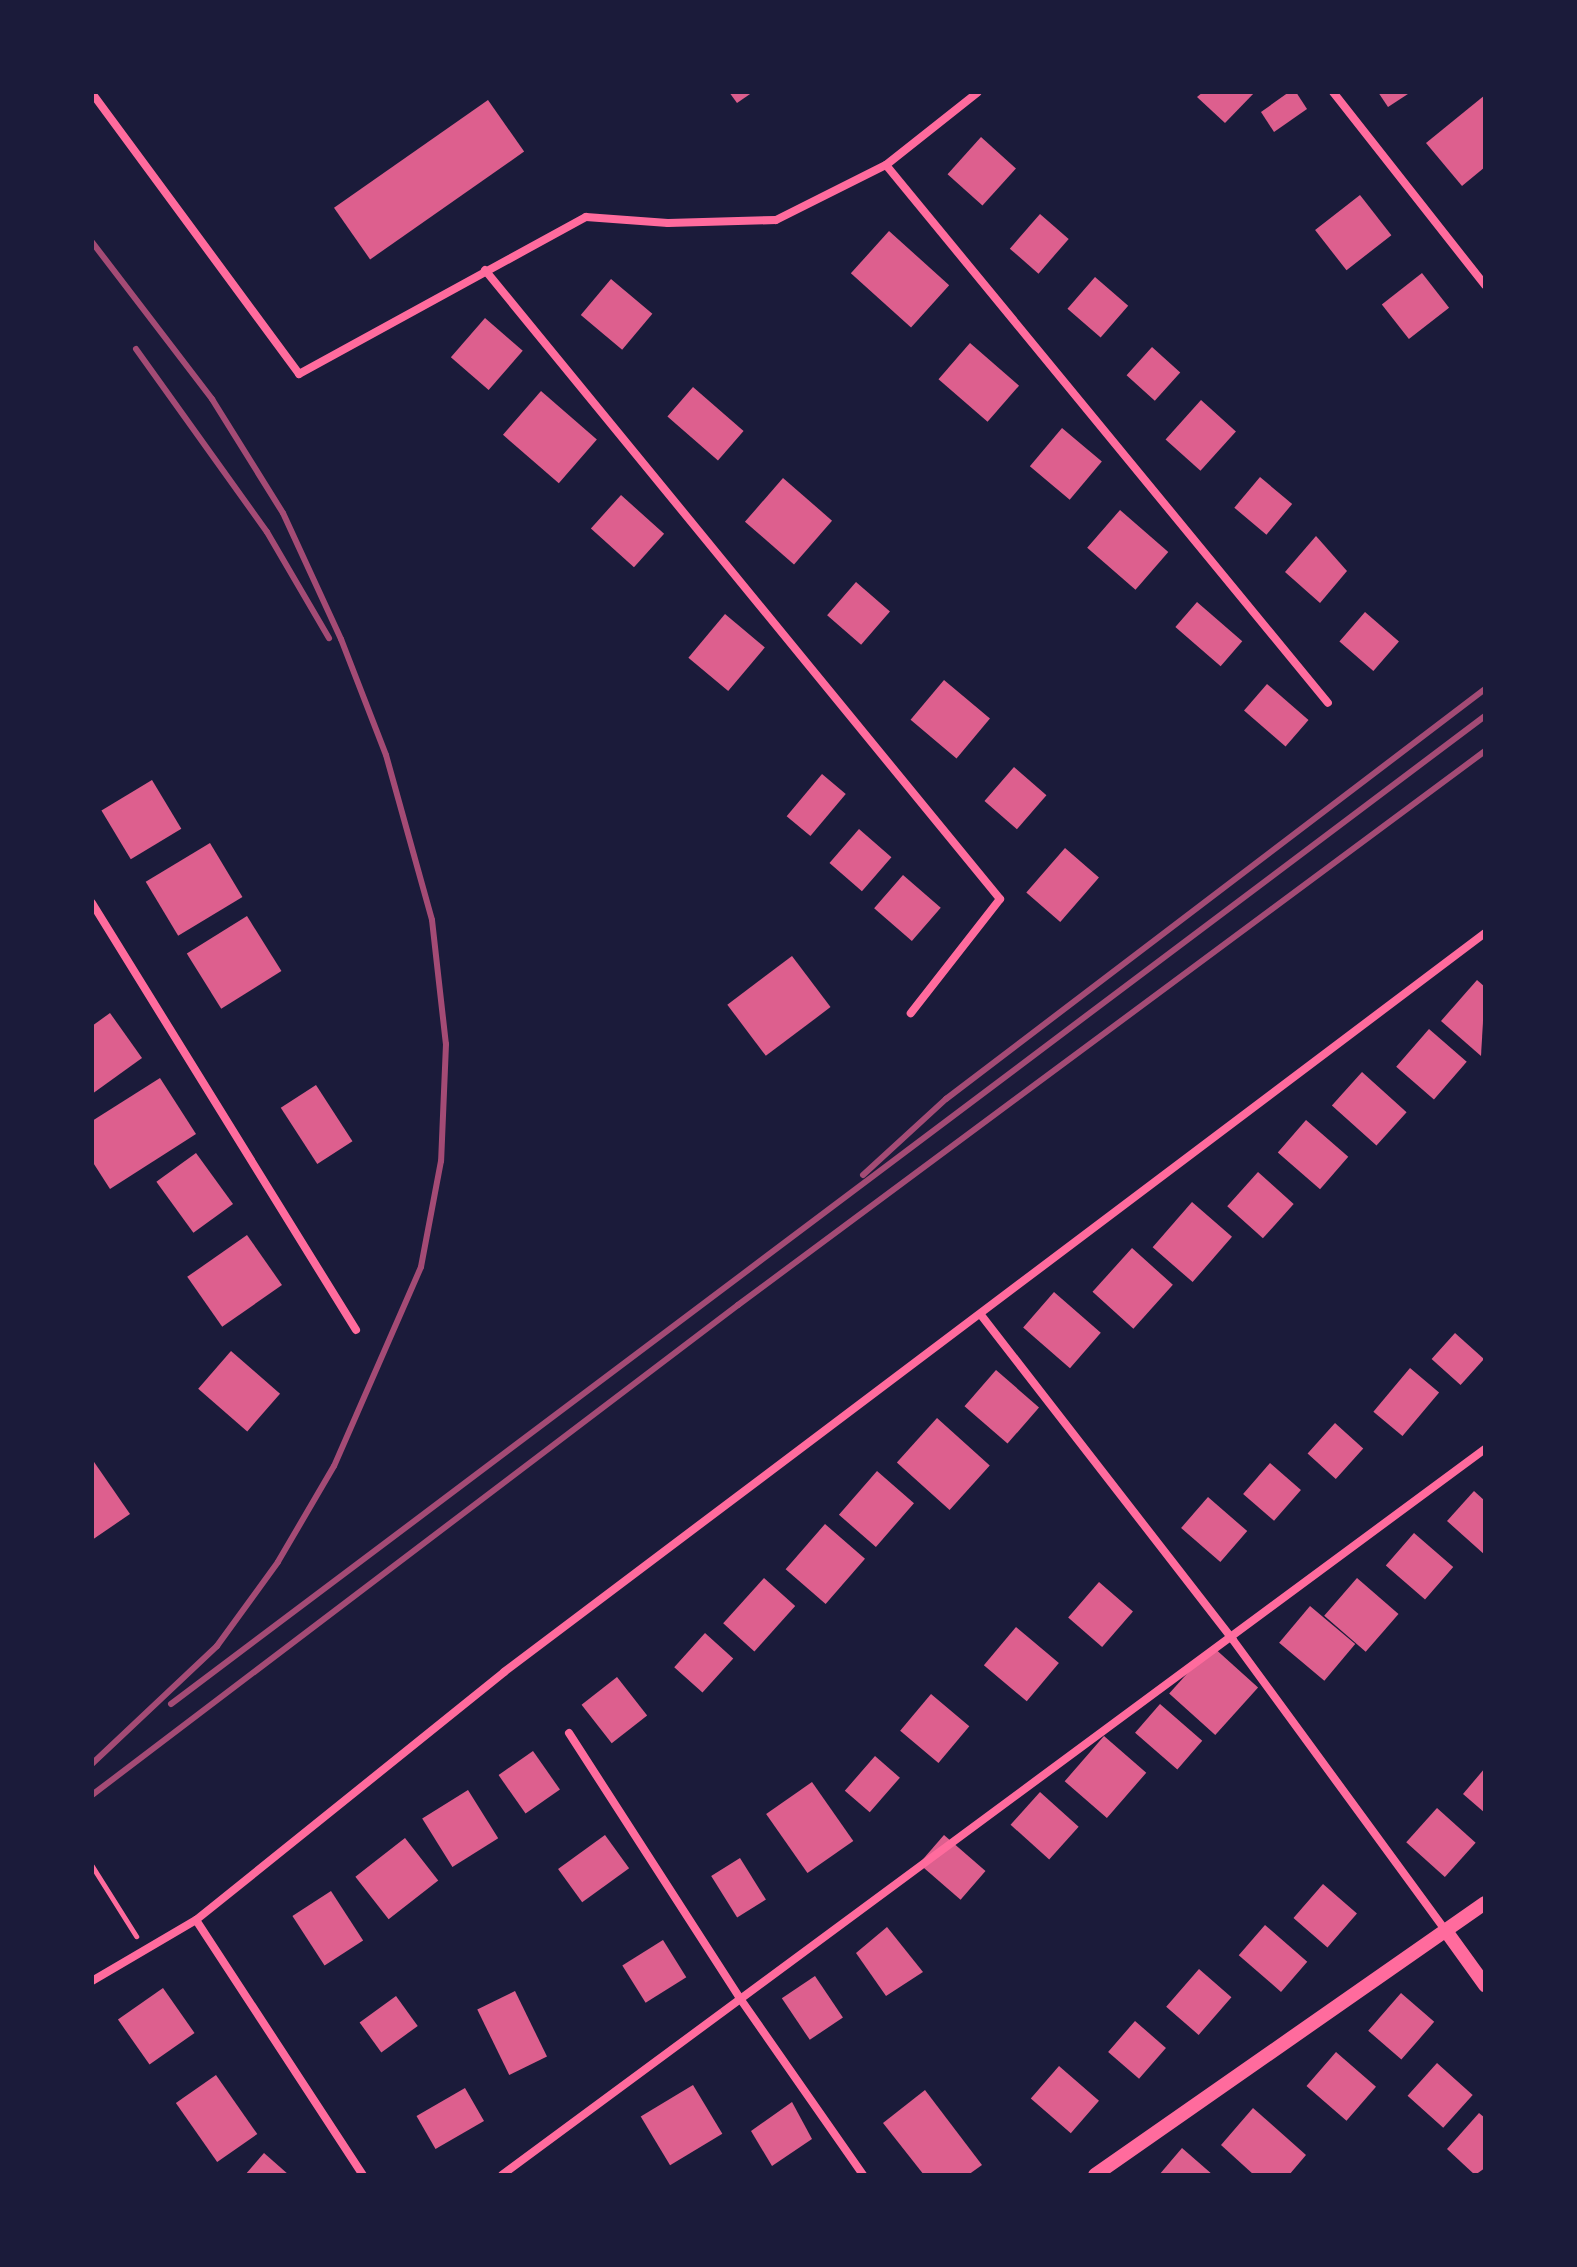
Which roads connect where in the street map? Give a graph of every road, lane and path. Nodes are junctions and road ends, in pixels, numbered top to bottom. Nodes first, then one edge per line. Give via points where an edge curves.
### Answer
1 (978, 92) edge
2 (1333, 92) edge
3 (92, 93) edge
4 (886, 165) junction
5 (485, 270) junction
6 (1485, 285) edge
7 (1328, 703) dead end
8 (92, 903) edge
9 (1485, 933) edge
10 (911, 1013) dead end
11 (981, 1315) junction
12 (356, 1330) dead end
13 (1485, 1449) edge
14 (1233, 1640) junction
15 (569, 1733) dead end
16 (92, 1866) edge
17 (1485, 1903) edge
18 (196, 1920) junction
19 (1446, 1931) junction
20 (145, 1950) junction
21 (92, 1981) edge
22 (1485, 1985) edge
23 (739, 1997) junction
24 (363, 2175) edge
25 (502, 2175) edge
26 (863, 2175) edge
27 (1095, 2175) edge

1 - 4 street
2 - 6 street
3 - 5 street via 299,374
4 - 5 street via 776,220 668,223 586,217
4 - 7 street
5 - 10 street via 1000,899
8 - 12 street
9 - 11 street
11 - 14 street
11 - 18 street via 504,1672
13 - 14 street
14 - 19 street
14 - 23 street
15 - 23 street
16 - 20 path
17 - 19 street
18 - 20 street
18 - 24 street
19 - 22 street
19 - 27 street
20 - 21 street
23 - 25 street
23 - 26 street

